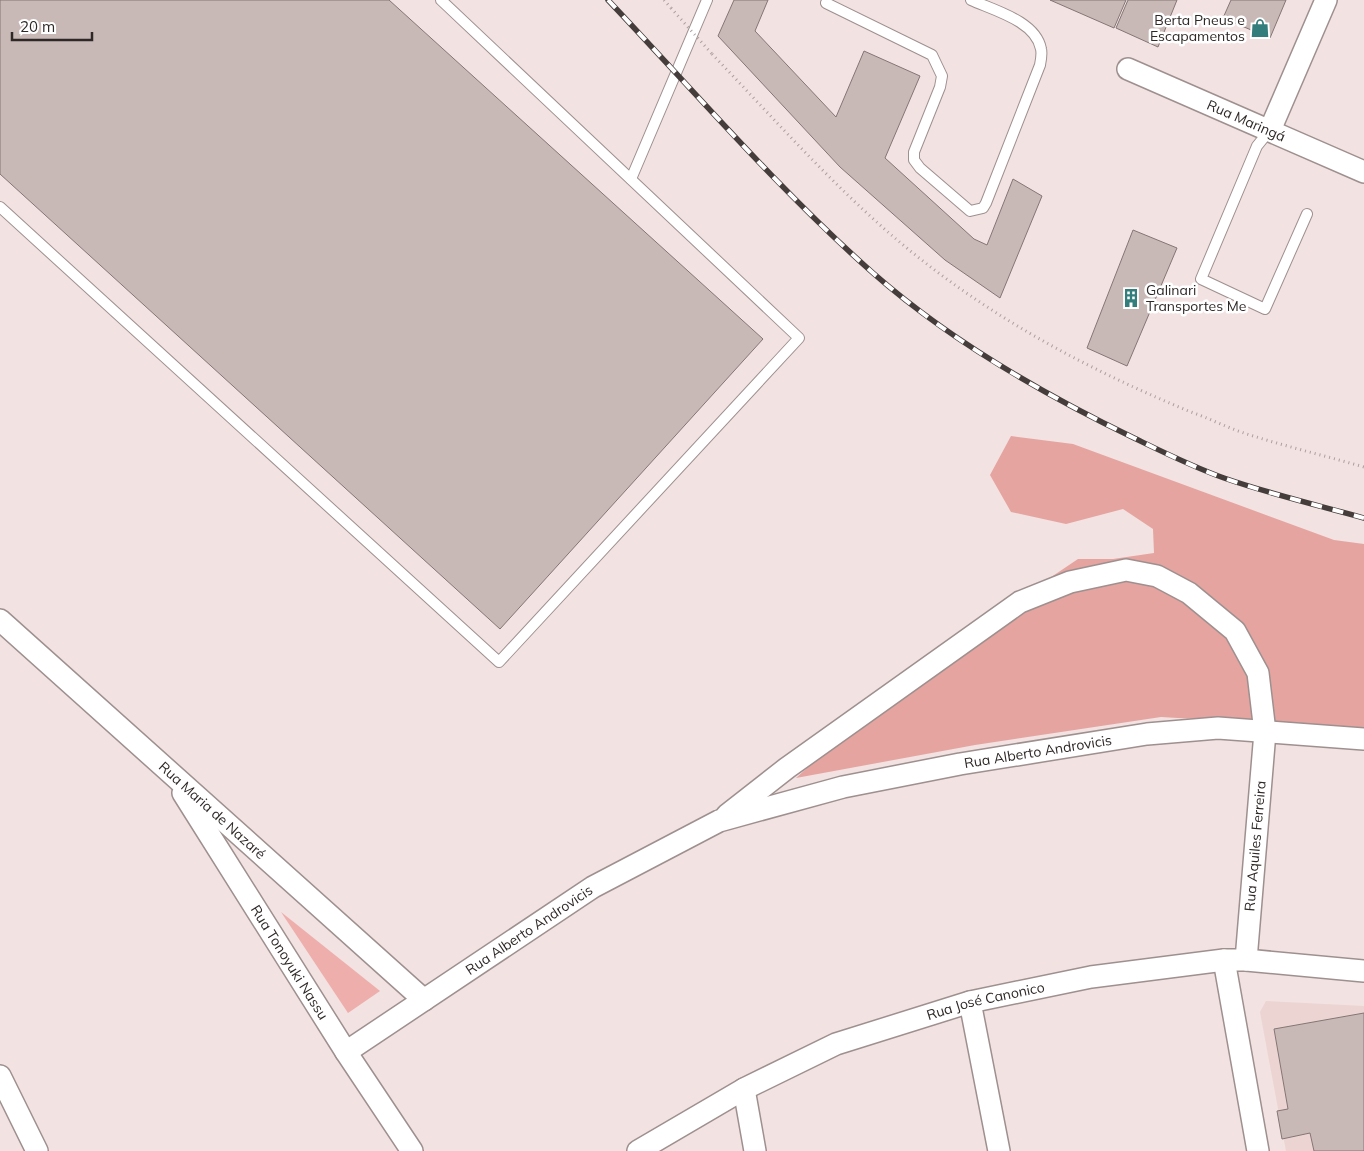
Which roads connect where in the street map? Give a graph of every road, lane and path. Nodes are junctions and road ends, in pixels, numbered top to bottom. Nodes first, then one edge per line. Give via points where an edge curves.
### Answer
1 (441, 0) edge
2 (664, 0) edge
3 (707, 0) edge
4 (971, 0) edge
5 (1326, 0) edge
6 (826, 3) dead end
7 (1128, 69) dead end
8 (1270, 130) junction
9 (1364, 172) edge
10 (631, 179) junction
11 (0, 207) edge
12 (1307, 214) dead end
13 (1364, 467) edge
14 (1020, 602) joint
15 (0, 620) edge
16 (1265, 732) junction
17 (1364, 739) edge
18 (169, 772) junction
19 (719, 821) junction
20 (1224, 960) junction
21 (1246, 960) junction
22 (1364, 971) edge
23 (424, 1000) junction
24 (970, 1002) junction
25 (346, 1052) junction
26 (0, 1076) edge
27 (744, 1089) junction
28 (37, 1151) edge
29 (412, 1151) edge
30 (638, 1151) edge
31 (755, 1151) edge
32 (999, 1151) edge
33 (1258, 1151) edge

1 - 10 lane
2 - 13 path, bridge via 832,180 936,271 1015,325 1136,389 1249,435
3 - 10 lane
4 - 6 lane via 1025,26 1035,35 1041,49 1040,64 986,203 983,208 970,211 914,160 914,152 942,76 932,55
5 - 8 street
7 - 8 street, Rua Maringá
8 - 9 street, Rua Maringá
8 - 12 lane via 1256,146 1201,279 1266,309
10 - 11 lane via 799,338 499,662
14 - 16 street, Rua Aquiles Ferreira via 1070,582 1126,570 1157,576 1189,593 1235,631 1258,673
14 - 19 street, Rua Alberto Androvicis via 787,768
15 - 18 street, Rua Maria de Nazaré
16 - 17 street, Rua Alberto Androvicis
16 - 19 street, Rua Alberto Androvicis via 1218,728 1148,734 970,762 844,788
16 - 21 street, Rua Aquiles Ferreira
18 - 23 street, Rua Maria de Nazaré
18 - 25 street, Rua Tonoyuki Nassu
19 - 23 street, Rua Alberto Androvicis via 593,887
20 - 21 street, Rua José Canonico
20 - 24 street, Rua José Canonico via 1091,977
20 - 33 street
21 - 22 street, Rua José Canonico
23 - 25 street, Rua Alberto Androvicis
24 - 27 street, Rua José Canonico via 836,1044
24 - 32 street
25 - 29 street, Rua Tonoyuki Nassu
26 - 28 street
27 - 30 street, Rua José Canonico
27 - 31 street

